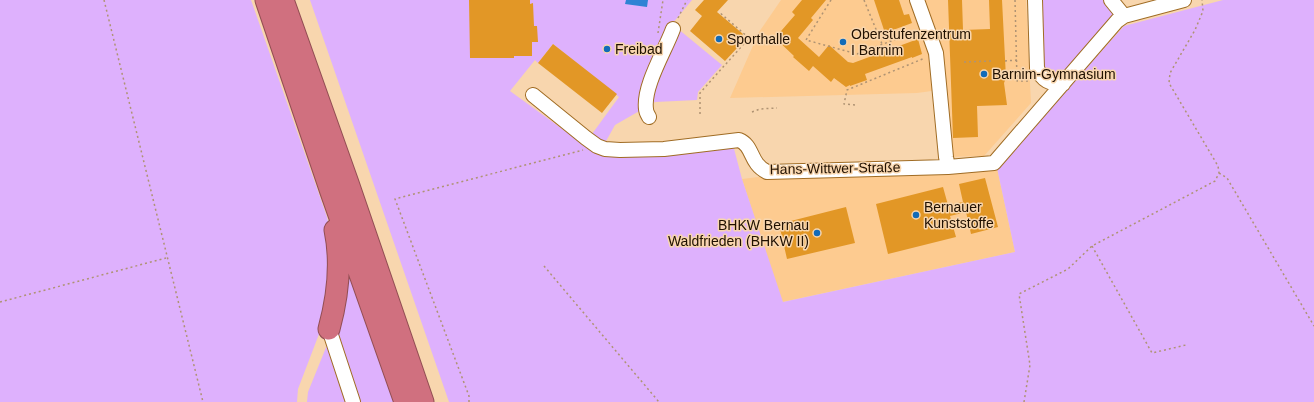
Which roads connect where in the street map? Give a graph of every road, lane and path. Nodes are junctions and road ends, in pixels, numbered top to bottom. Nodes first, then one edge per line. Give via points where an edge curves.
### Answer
1 (104, 0) edge
2 (266, 0) edge
3 (283, 0) edge
4 (687, 0) edge
5 (831, 0) edge
6 (864, 0) edge
7 (917, 0) edge
8 (1014, 0) edge
9 (1035, 0) edge
10 (1111, 0) edge
11 (1184, 0) edge
12 (1202, 0) edge
13 (719, 12) dead end
14 (1124, 16) junction
15 (673, 29) joint
16 (899, 38) dead end
17 (882, 44) junction
18 (936, 53) junction
19 (1017, 60) junction
20 (991, 61) dead end
21 (1005, 61) dead end
22 (964, 62) dead end
23 (1029, 81) dead end
24 (1063, 84) junction
25 (533, 95) dead end
26 (855, 105) dead end
27 (777, 108) dead end
28 (752, 112) dead end
29 (700, 114) dead end
30 (649, 117) dead end
31 (597, 146) junction
32 (948, 167) junction
33 (1219, 173) junction
34 (331, 192) junction
35 (1092, 246) junction
36 (167, 258) junction
37 (544, 266) dead end
38 (0, 302) edge
39 (1314, 326) edge
40 (329, 329) joint
41 (1186, 345) dead end
42 (203, 402) edge
43 (353, 402) edge
44 (405, 402) edge
45 (423, 402) edge
46 (470, 402) edge
47 (659, 402) edge
48 (1024, 402) edge

1 - 36 path
2 - 34 highway
3 - 45 highway
4 - 15 path
5 - 17 path via 806,40 857,54
6 - 17 path
7 - 18 street
8 - 19 path
9 - 24 street via 1038,68 1048,82
10 - 14 street
11 - 14 street, Hans-Wittwer-Straße
12 - 33 path via 1203,11 1170,73 1169,83 1218,166
13 - 29 path via 749,38 700,93
14 - 24 street, Hans-Wittwer-Straße
15 - 30 street via 646,95 646,110
16 - 17 path
18 - 26 path via 847,90 844,104
18 - 32 street
19 - 21 path
19 - 23 path via 1017,81
20 - 22 path
24 - 32 street, Hans-Wittwer-Straße via 994,163
25 - 31 street, Hans-Wittwer-Straße
27 - 28 path
31 - 32 street, Hans-Wittwer-Straße via 620,150 664,149 739,140 748,146 757,165 766,172
31 - 46 path via 395,198
33 - 35 path via 1215,181
33 - 39 path via 1227,178
34 - 40 highway via 329,206 337,238 339,269
34 - 44 highway
35 - 41 path via 1152,353
35 - 48 path via 1068,269 1019,294 1030,365
36 - 38 path
36 - 42 path
37 - 47 path
40 - 43 street

